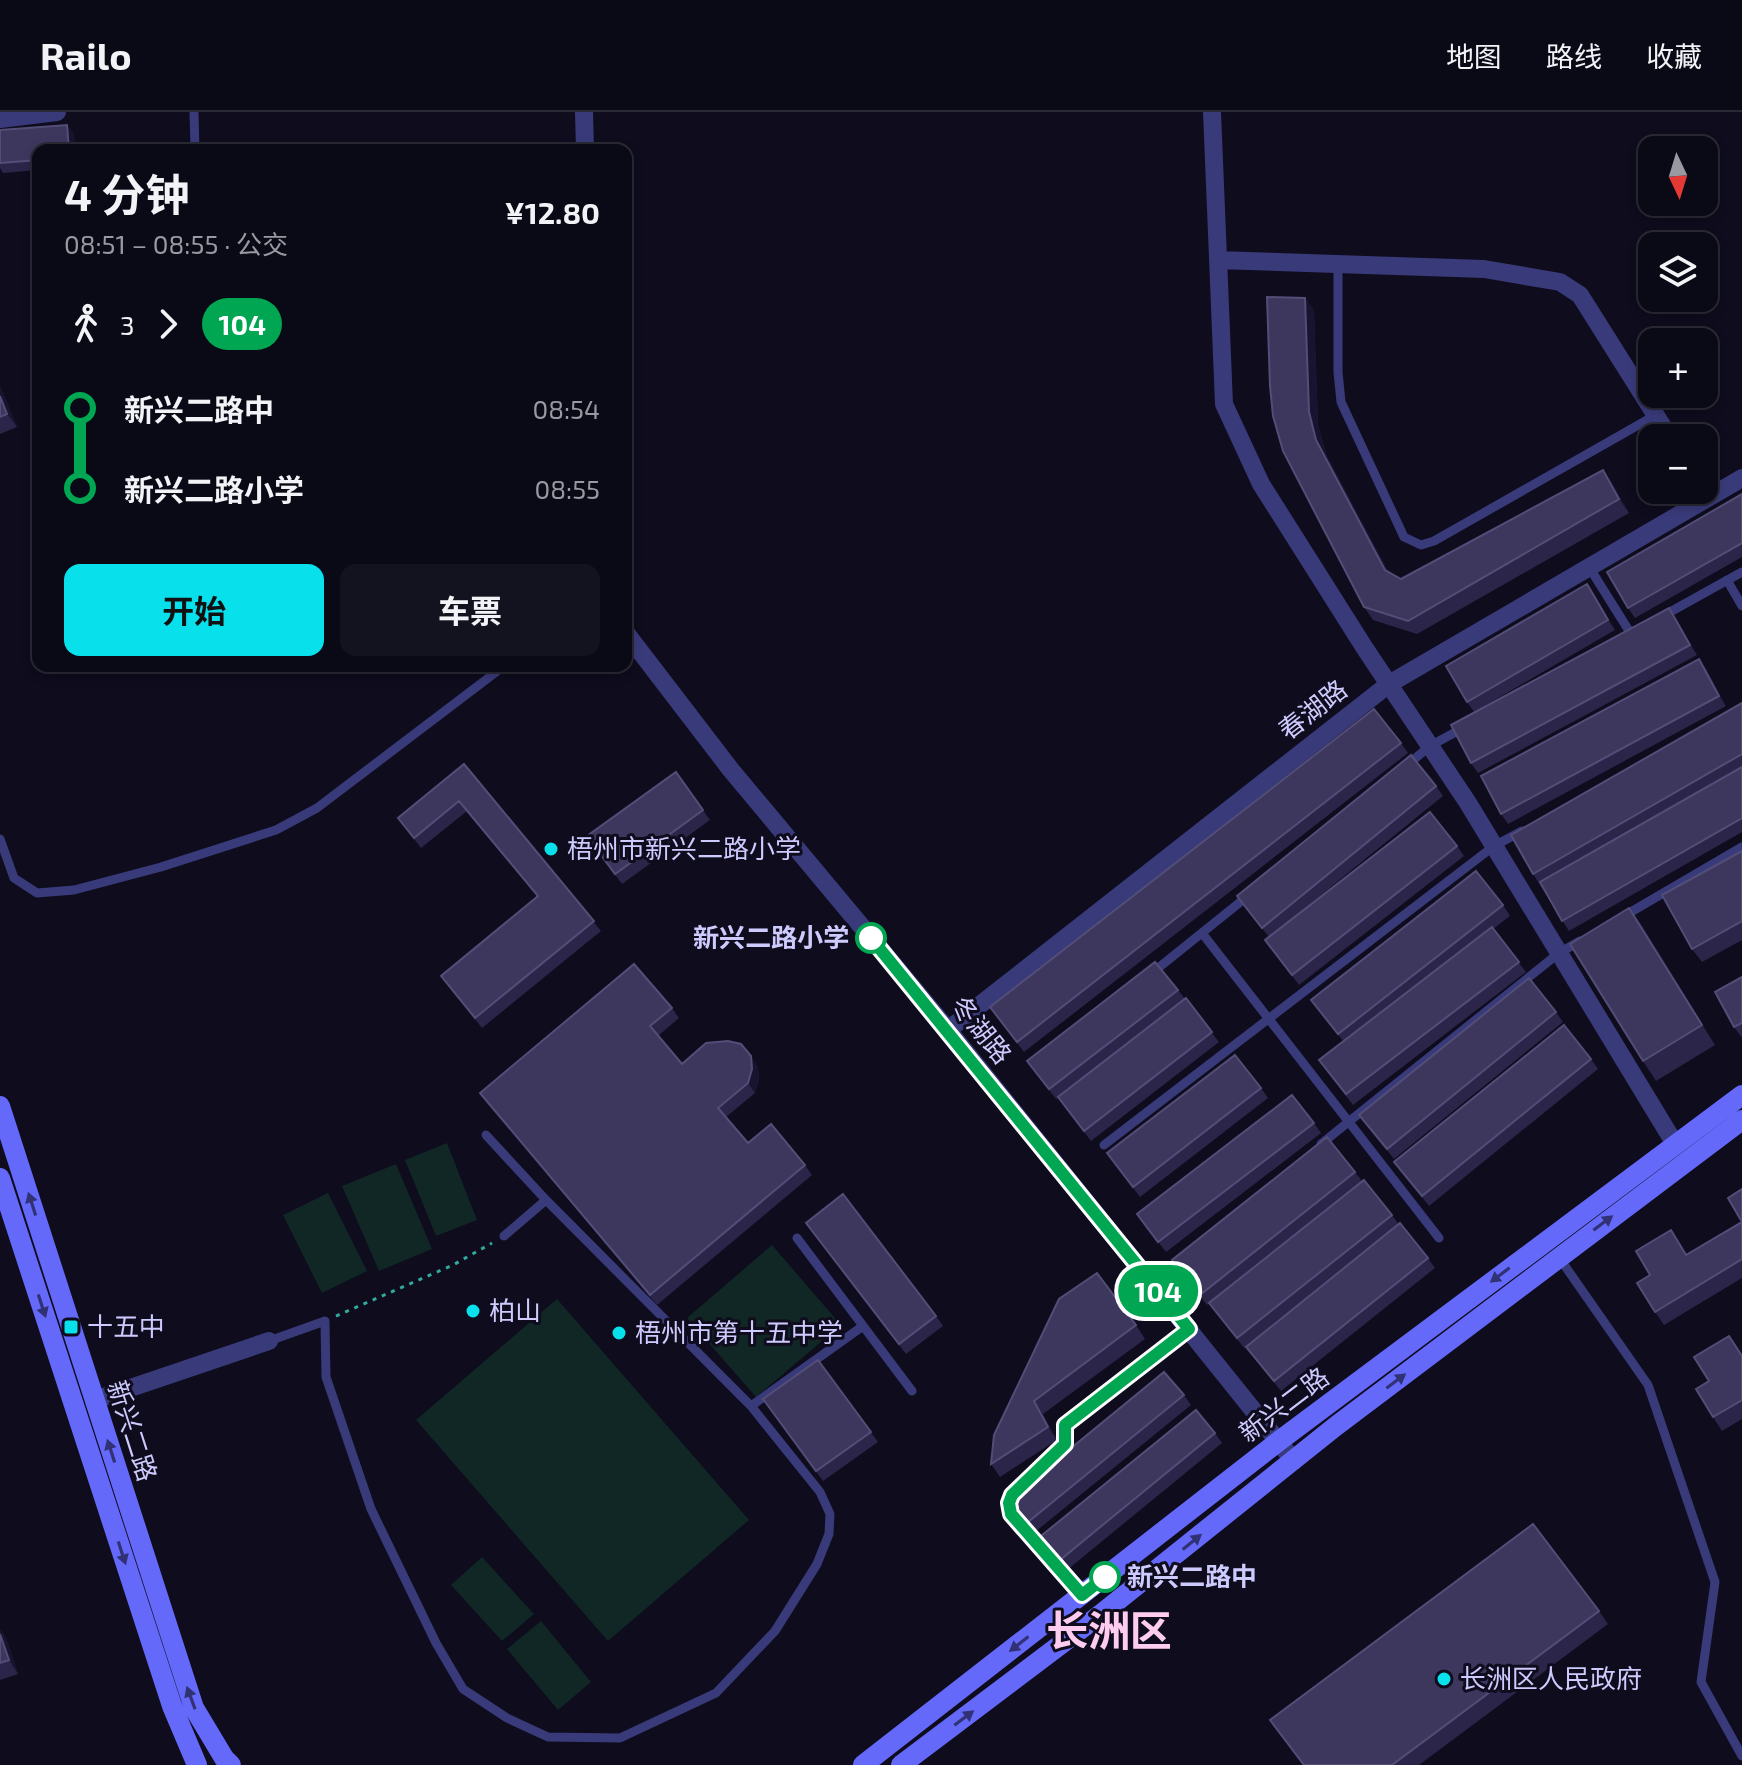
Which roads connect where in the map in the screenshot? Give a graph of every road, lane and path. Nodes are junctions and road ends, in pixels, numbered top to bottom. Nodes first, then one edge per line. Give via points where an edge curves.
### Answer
1 (57, 112) edge
2 (194, 112) edge
3 (584, 112) edge
4 (1212, 112) edge
5 (0, 119) edge
6 (195, 144) edge
7 (585, 144) edge
8 (1218, 260) junction
9 (1338, 264) junction
10 (1656, 415) junction
11 (1661, 424) edge
12 (1742, 478) edge
13 (1718, 488) edge
14 (1689, 504) edge
15 (1589, 567) junction
16 (1742, 572) edge
17 (1727, 580) junction
18 (1742, 606) edge
19 (1631, 634) junction
20 (632, 641) edge
21 (1618, 642) edge
22 (496, 672) edge
23 (1389, 684) junction
24 (1470, 724) edge
25 (1430, 746) junction
26 (1394, 776) edge
27 (1535, 823) edge
28 (0, 839) edge
29 (1494, 846) junction
30 (1742, 847) edge
31 (1262, 884) edge
32 (1612, 923) edge
33 (1202, 933) junction
34 (1586, 938) edge
35 (1559, 953) junction
36 (1143, 980) edge
37 (1269, 1019) junction
38 (948, 1030) junction
39 (1742, 1095) edge
40 (0, 1106) edge
41 (1742, 1120) edge
42 (1349, 1122) junction
43 (486, 1135) dead end
44 (1675, 1144) junction
45 (1104, 1145) dead end
46 (1312, 1151) edge
47 (0, 1178) edge
48 (546, 1200) junction
49 (504, 1236) joint
50 (797, 1238) dead end
51 (1439, 1238) dead end
52 (1558, 1256) junction
53 (325, 1321) junction
54 (863, 1326) junction
55 (1189, 1329) junction
56 (269, 1341) joint
57 (912, 1391) dead end
58 (95, 1400) junction
59 (751, 1406) junction
60 (1279, 1441) junction
61 (1294, 1461) junction
62 (1082, 1595) junction
63 (1742, 1756) edge
64 (197, 1765) edge
65 (231, 1765) edge
66 (863, 1765) edge
67 (901, 1765) edge

1 - 5 street
2 - 6 lane
3 - 7 street
4 - 8 street
8 - 9 street
8 - 23 street via 1224,404 1261,484
9 - 10 street via 1484,269 1560,282 1580,295
9 - 10 lane via 1341,402 1404,537 1421,545 1434,541
10 - 11 street
12 - 13 street, 春湖路
14 - 15 street, 春湖路
15 - 19 lane
15 - 23 street, 春湖路
16 - 17 lane
17 - 18 lane
17 - 19 lane
19 - 21 lane
20 - 38 street, 冬湖路 via 731,770
22 - 28 lane via 317,808 276,830 74,890 37,893 14,878
23 - 25 street
23 - 38 street, 春湖路
24 - 25 lane
25 - 26 lane
25 - 29 street
27 - 29 lane
29 - 35 street
29 - 37 lane
30 - 32 lane
31 - 33 lane
33 - 36 lane
33 - 37 lane
34 - 35 lane
35 - 42 lane
35 - 44 street
37 - 42 lane
37 - 45 lane
38 - 55 street, 冬湖路
39 - 44 main road, 新兴二路
58 -> 40 main road, 新兴二路
52 -> 41 main road, 新兴二路
42 - 46 lane
42 - 51 lane
43 - 48 lane
44 -> 60 main road, 新兴二路
47 -> 64 main road, 新兴二路 via 167,1692
48 - 49 lane
48 - 59 lane
49 - 53 path via 453,1265
50 - 54 lane
61 -> 52 main road, 新兴二路
52 - 63 lane via 1648,1385 1715,1582 1701,1682
53 - 56 lane
53 - 59 lane via 326,1377 371,1509 436,1643 463,1689 548,1737 620,1738 716,1693 775,1631 817,1564 829,1534 830,1514 820,1492
54 - 57 lane
54 - 59 lane
55 - 60 street, 冬湖路
55 - 62 lane via 1065,1425 1065,1444 1012,1495 1011,1514
56 - 58 street
65 -> 58 main road, 新兴二路 via 194,1708
60 - 61 street, 冬湖路
60 - 62 main road, 新兴二路
67 -> 61 main road, 新兴二路
62 -> 66 main road, 新兴二路

